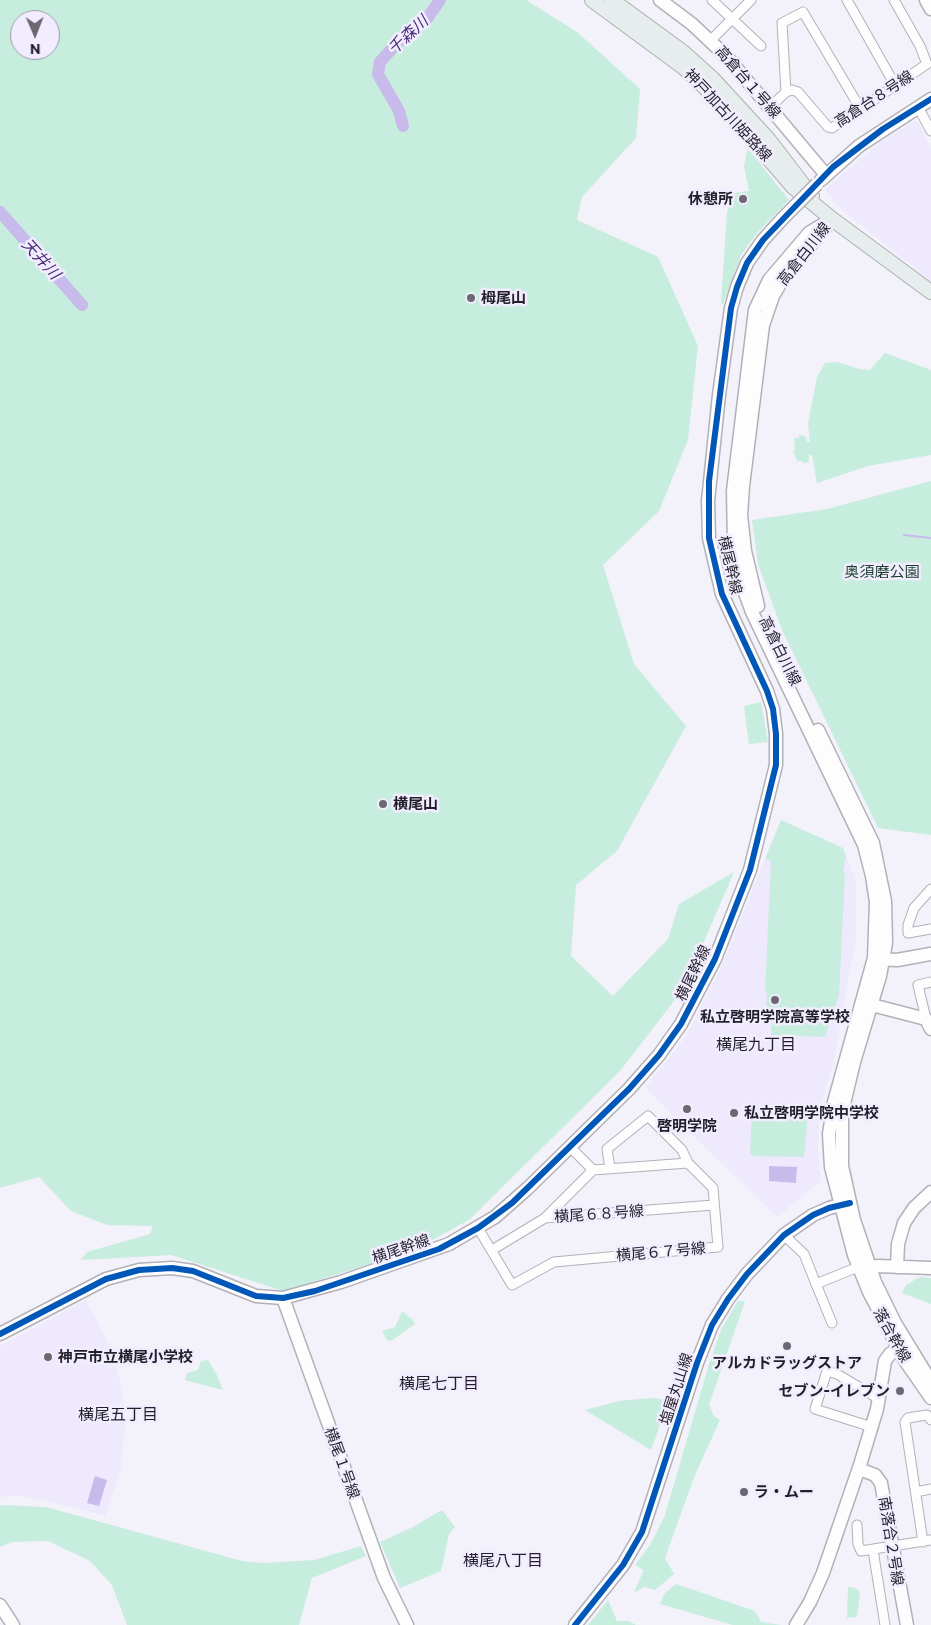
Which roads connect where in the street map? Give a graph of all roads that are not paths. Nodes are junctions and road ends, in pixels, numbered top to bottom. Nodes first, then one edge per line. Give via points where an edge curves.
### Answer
1 (592, 0) edge
2 (612, 0) edge
3 (660, 0) edge
4 (712, 0) edge
5 (751, 0) edge
6 (848, 0) edge
7 (894, 0) edge
8 (926, 0) edge
9 (931, 9) edge
10 (732, 18) junction
11 (711, 40) junction
12 (761, 46) dead end
13 (895, 85) junction
14 (786, 92) junction
15 (931, 99) edge
16 (770, 107) junction
17 (918, 107) junction
18 (860, 108) junction
19 (931, 131) edge
20 (821, 180) junction
21 (832, 219) junction
22 (931, 292) edge
23 (931, 889) edge
24 (931, 929) edge
25 (931, 954) edge
26 (879, 959) junction
27 (931, 982) edge
28 (867, 1004) junction
29 (929, 1024) edge
30 (570, 1147) junction
31 (688, 1163) junction
32 (610, 1168) junction
33 (593, 1170) junction
34 (931, 1192) edge
35 (845, 1204) junction
36 (714, 1205) junction
37 (546, 1218) junction
38 (478, 1228) junction
39 (784, 1235) junction
40 (492, 1250) junction
41 (897, 1267) junction
42 (864, 1268) junction
43 (931, 1268) edge
44 (816, 1284) junction
45 (283, 1298) junction
46 (832, 1323) dead end
47 (0, 1334) edge
48 (903, 1346) junction
49 (931, 1382) edge
50 (931, 1398) edge
51 (879, 1399) junction
52 (931, 1420) edge
53 (872, 1428) junction
54 (859, 1469) junction
55 (931, 1489) edge
56 (916, 1492) junction
57 (857, 1525) dead end
58 (927, 1541) edge
59 (892, 1546) junction
60 (873, 1550) junction
61 (0, 1605) edge
62 (13, 1625) edge
63 (407, 1625) edge
64 (575, 1625) edge
65 (796, 1625) edge
66 (885, 1625) edge
67 (907, 1625) edge

1 - 21 main road, 神戸加古川姫路線 via 682,67 721,103 793,187
2 - 21 main road, 神戸加古川姫路線 via 713,79 769,140
3 - 11 street, 高倉台１号線
4 - 10 street
5 - 10 street
6 - 13 street
7 - 13 street, 高倉台８号線 via 927,64
8 - 9 street
10 - 11 street
10 - 12 street
11 - 16 street, 高倉台１号線
13 - 18 street, 高倉台８号線
14 - 16 street
14 - 18 street, 高倉台８号線 via 798,92 832,128
14 - 18 street via 782,23 803,12
15 - 17 street, 横尾幹線
16 - 20 street, 高倉台１号線
17 - 19 street
17 - 20 street, 横尾幹線 via 859,146
20 - 30 street, 横尾幹線, bridge via 783,218 747,263 736,287 720,386 708,501 709,538 722,594 773,709 777,750 772,788 750,870 715,959 683,1019 636,1081
21 - 22 main road, 神戸加古川姫路線
21 - 26 street, 高倉白川線 via 809,233 769,280 756,310 733,491 734,544 742,585 752,612 864,845 876,902
23 - 24 street via 914,908 908,933
25 - 26 street
26 - 28 street
27 - 29 street via 918,985
28 - 29 street
28 - 35 street via 842,1117
30 - 33 street
30 - 38 street, 横尾幹線 via 512,1203
31 - 32 street
31 - 32 street, 横尾６７号線 via 682,1150 648,1116 607,1149
31 - 36 street, 横尾６７号線 via 713,1188
32 - 33 street
33 - 37 street
34 - 41 street via 904,1223 898,1244
35 - 39 street, 塩屋丸山線 via 813,1215
35 - 42 street
36 - 37 street, 横尾６８号線
36 - 40 street, 横尾６７号線 via 718,1247 554,1262 512,1285
37 - 40 street, 横尾６８号線
38 - 40 street, 横尾６７号線
38 - 45 street, 横尾幹線 via 421,1256 315,1291
39 - 44 street via 804,1254
39 - 64 street, 塩屋丸山線 via 737,1286 712,1325 647,1522 623,1565
41 - 42 street
41 - 43 street
42 - 44 street via 853,1269
42 - 48 street, 落合幹線 via 881,1296
44 - 46 street
45 - 47 street, 横尾幹線 via 256,1296 193,1271 172,1268 139,1270 106,1280
45 - 63 street, 横尾１号線 via 384,1578
48 - 49 street, 落合幹線
48 - 50 street, 落合幹線
48 - 51 street via 885,1361
51 - 53 street
51 - 53 street via 827,1371 815,1409
52 - 56 street via 927,1415 908,1418 905,1422
53 - 54 street
54 - 59 street, 南落合２号線 via 880,1480
54 - 65 street via 823,1573
55 - 56 street
56 - 58 street
57 - 60 street via 861,1551
58 - 59 street
59 - 60 street
59 - 67 street, 南落合２号線
60 - 66 street
61 - 62 street

